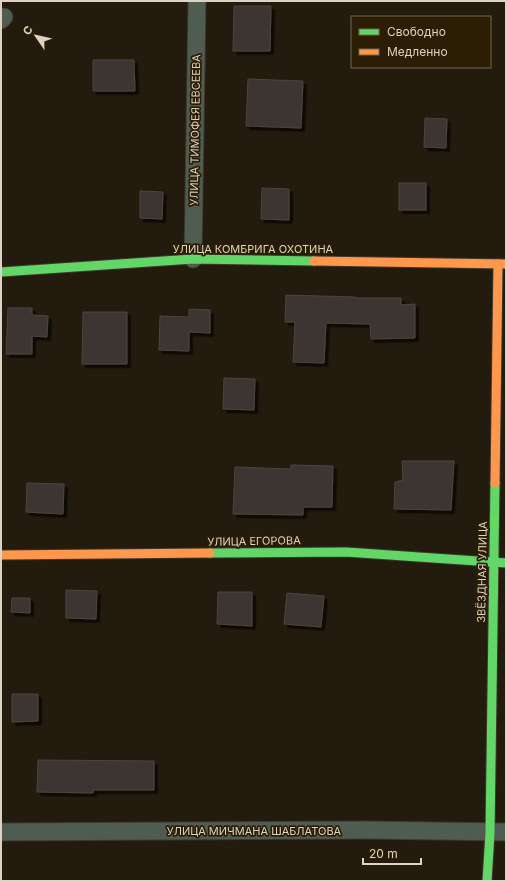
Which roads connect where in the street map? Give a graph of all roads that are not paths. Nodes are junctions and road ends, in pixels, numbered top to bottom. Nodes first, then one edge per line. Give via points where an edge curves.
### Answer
1 (197, 1) edge
2 (193, 259) junction
3 (502, 264) edge
4 (1, 272) edge
5 (1, 555) edge
6 (494, 563) junction
7 (506, 563) edge
8 (1, 832) edge
9 (498, 832) edge
10 (487, 881) edge

1 - 2 street, УЛИЦА ТИМОФЕЯ ЕВСЕЕВА
2 - 3 street, УЛИЦА КОМБРИГА ОХОТИНА
2 - 4 street, УЛИЦА КОМБРИГА ОХОТИНА
3 - 6 street, ЗВЁЗДНАЯ УЛИЦА
5 - 6 street, УЛИЦА ЕГОРОВА via 346,552
6 - 7 street, УЛИЦА ЕГОРОВА
6 - 9 street, ЗВЁЗДНАЯ УЛИЦА
8 - 9 street, УЛИЦА МИЧМАНА ШАБЛАТОВА
9 - 10 street, ЗВЁЗДНАЯ УЛИЦА

